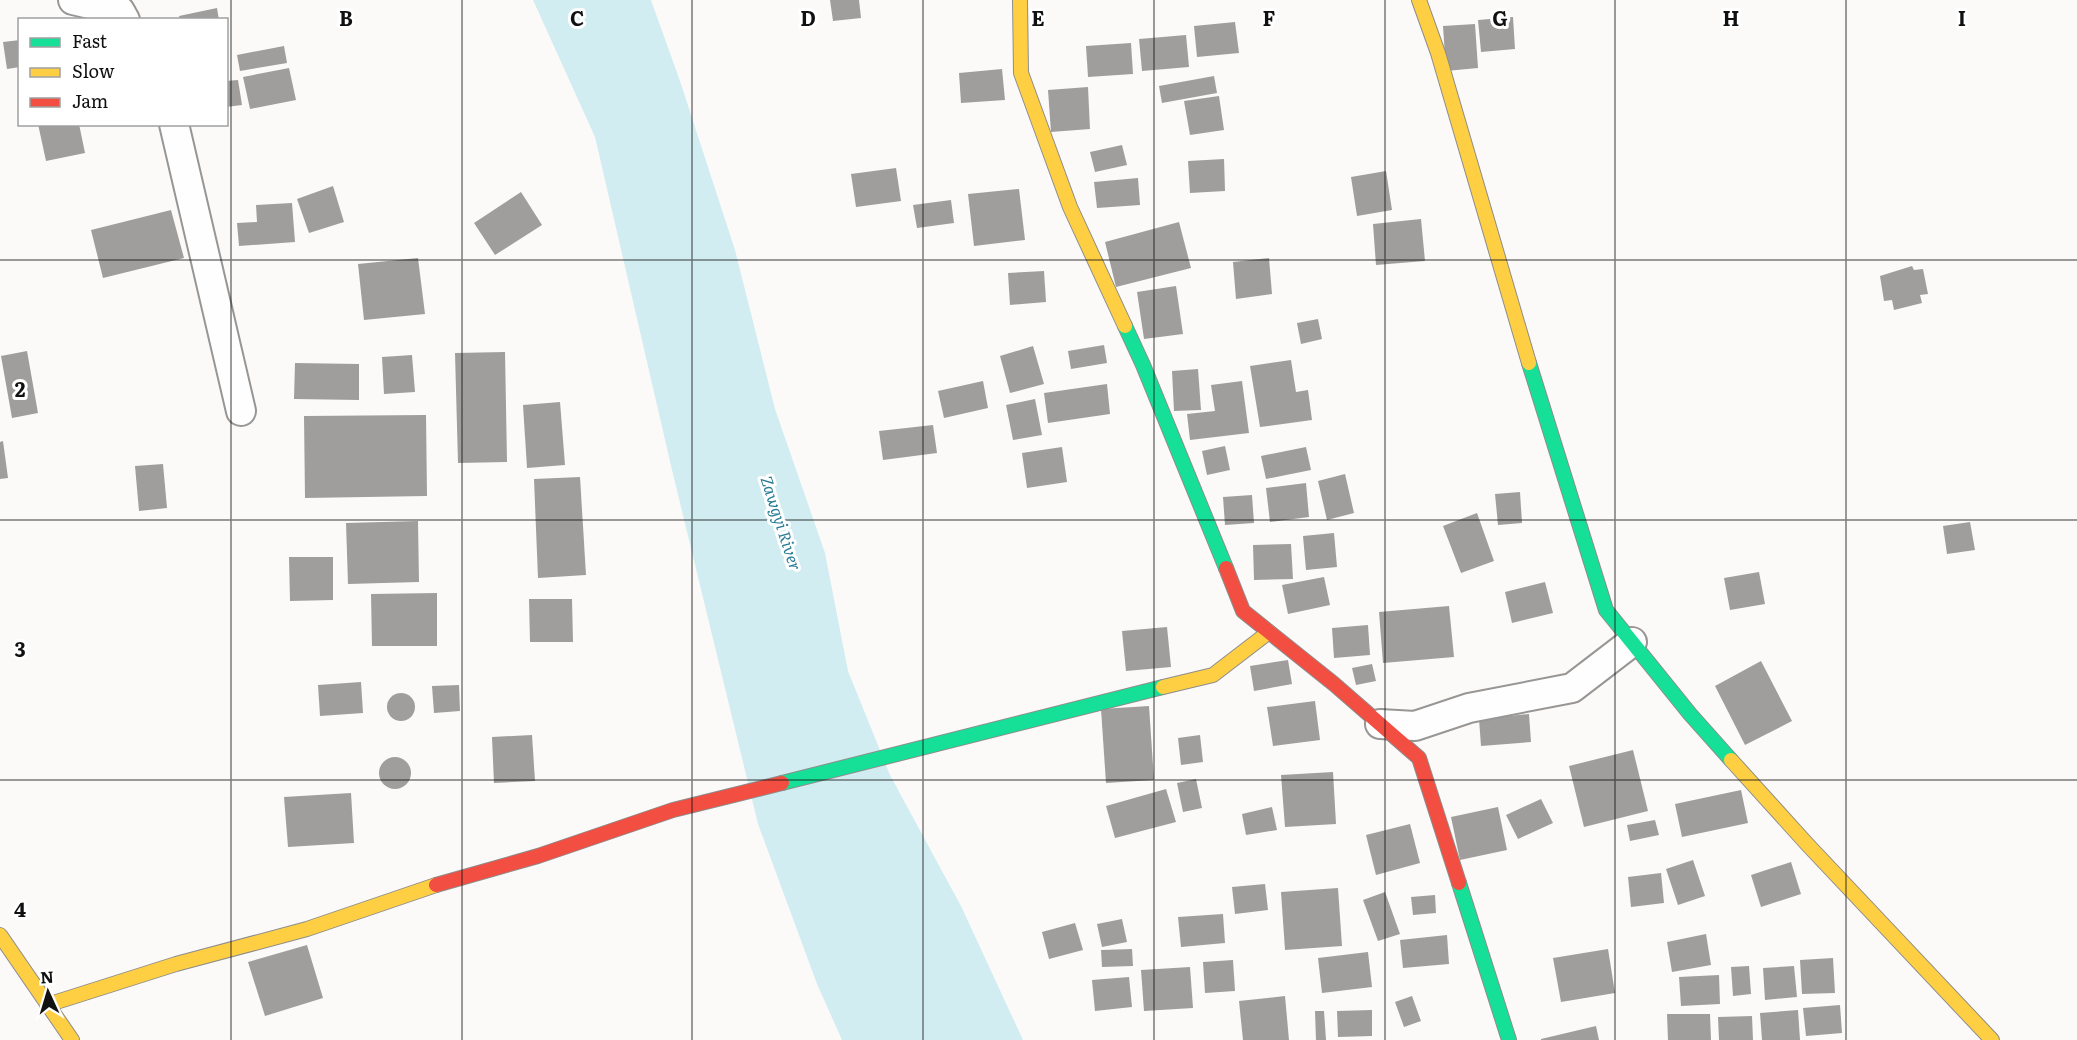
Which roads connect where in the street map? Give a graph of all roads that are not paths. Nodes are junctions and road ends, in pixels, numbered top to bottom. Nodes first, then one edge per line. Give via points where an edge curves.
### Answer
1 (73, 0) edge
2 (1020, 0) edge
3 (1419, 0) edge
4 (124, 18) edge
5 (174, 126) edge
6 (241, 411) dead end
7 (1269, 632) junction
8 (1632, 642) junction
9 (1380, 724) junction
10 (0, 935) edge
11 (47, 1005) junction
12 (72, 1040) edge
13 (1509, 1040) edge
14 (1992, 1040) edge

1 - 4 street via 120,11
2 - 7 main road via 1021,73 1070,207 1143,364 1243,611
3 - 8 main road via 1606,610
5 - 6 street
7 - 9 main road
7 - 11 main road via 1213,675 673,810 307,929 176,964
8 - 9 street via 1572,688 1469,708 1415,726
8 - 14 main road via 1690,714 1807,844
9 - 13 main road via 1419,758
10 - 11 main road
11 - 12 main road

